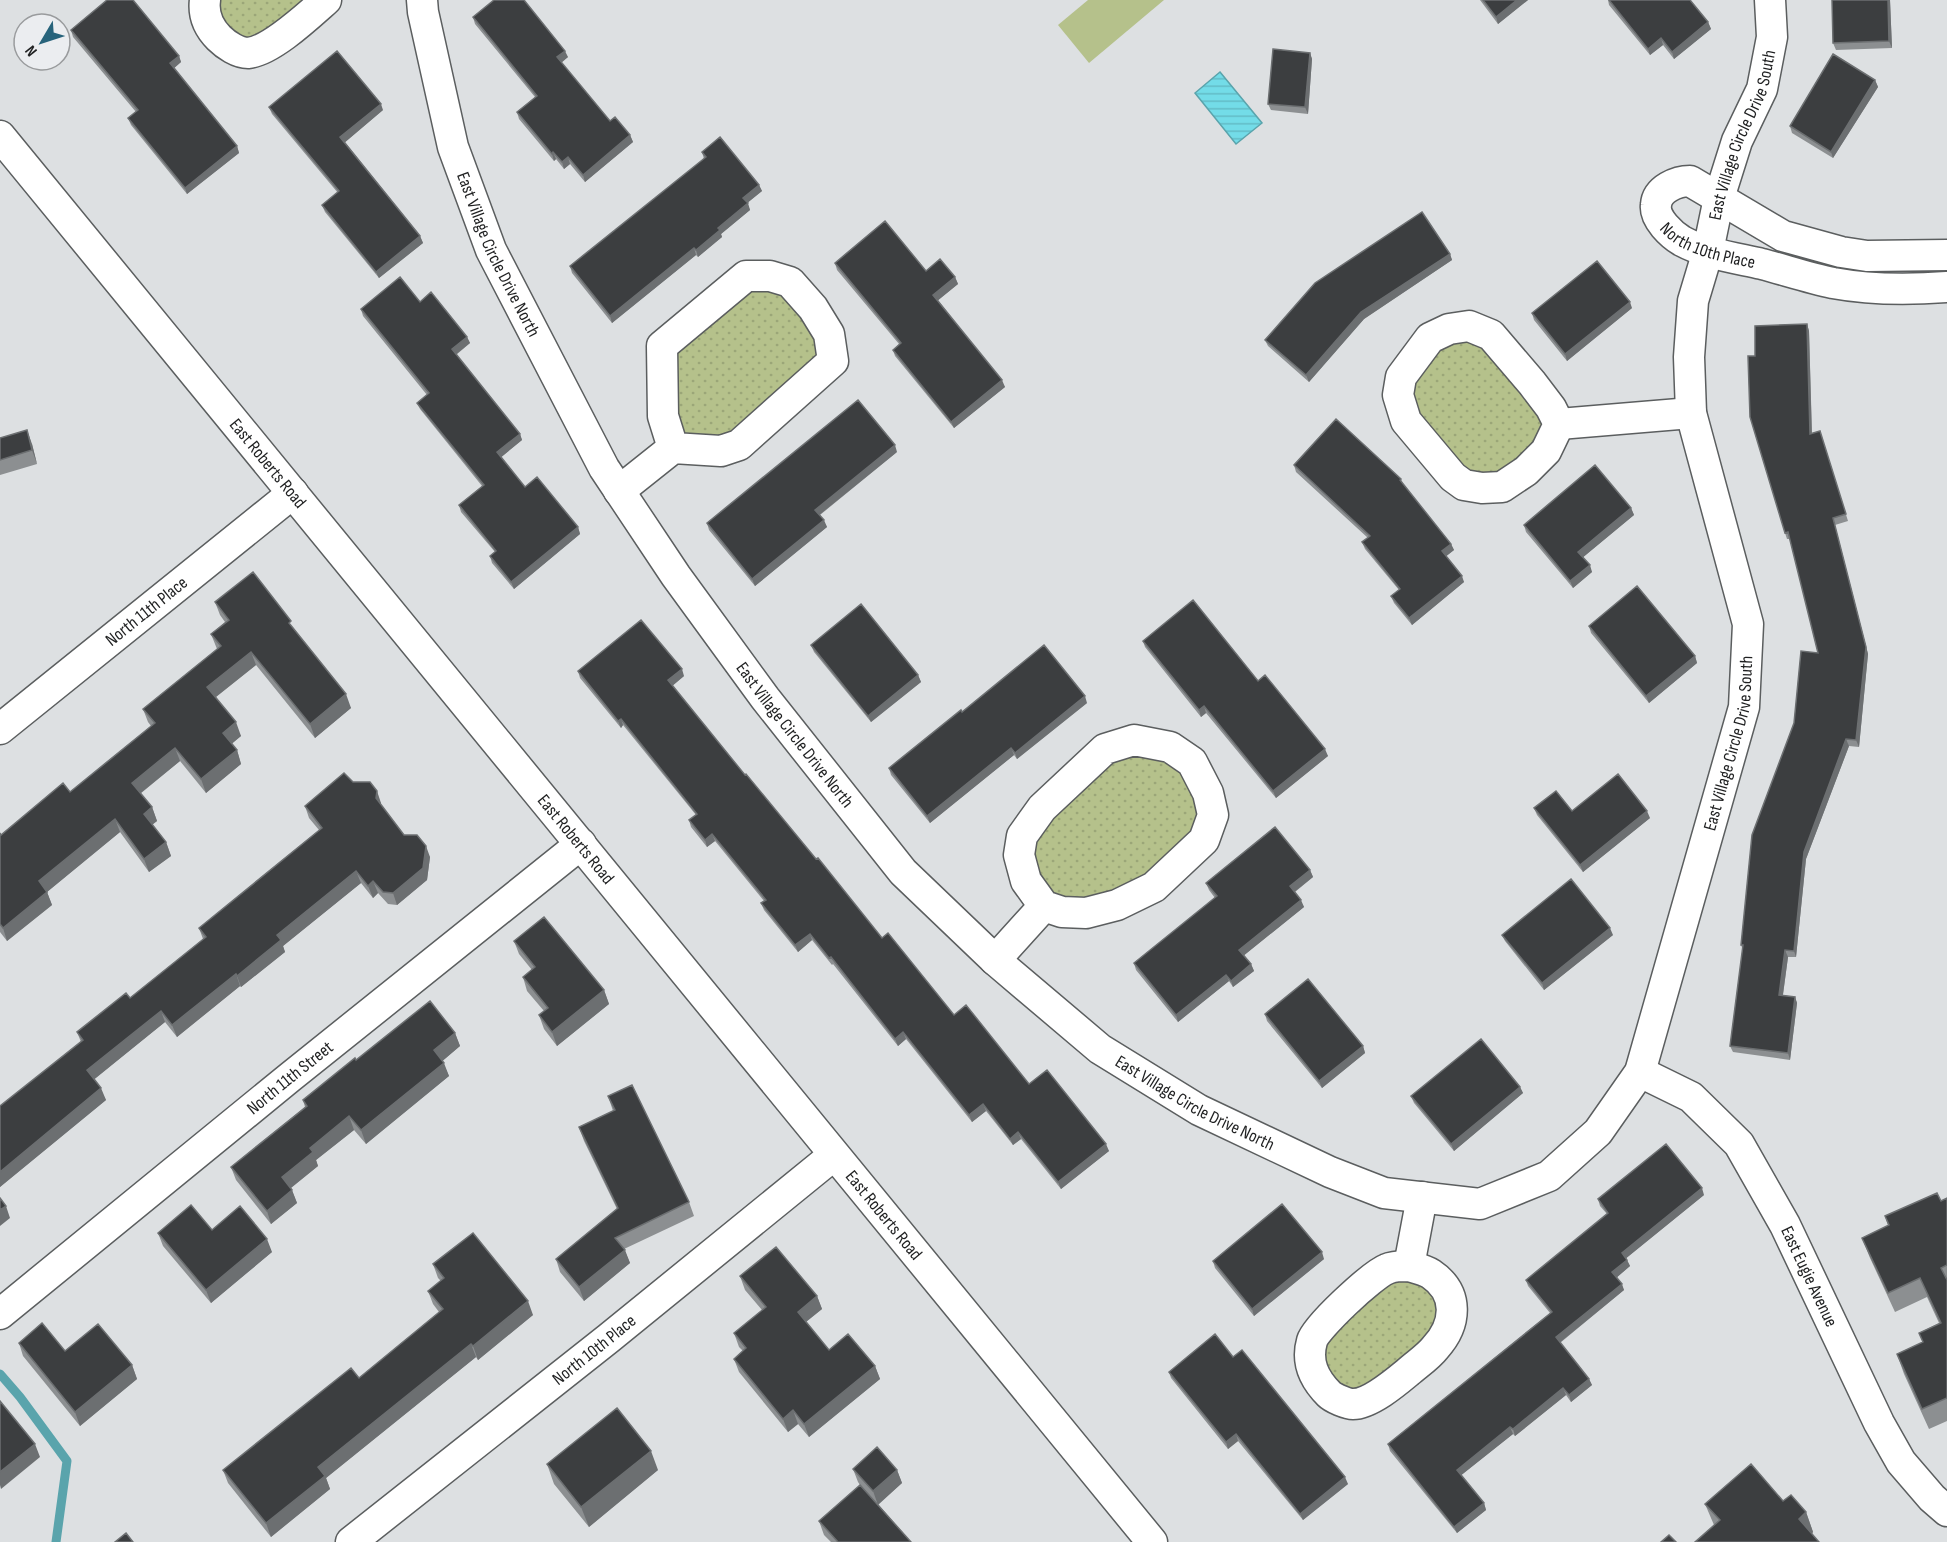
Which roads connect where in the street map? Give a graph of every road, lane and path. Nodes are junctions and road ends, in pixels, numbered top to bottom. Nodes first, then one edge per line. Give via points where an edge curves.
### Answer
1 (205, 0) edge
2 (326, 0) edge
3 (422, 0) edge
4 (1770, 0) edge
5 (0, 136) edge
6 (1719, 198) junction
7 (1708, 251) junction
8 (1938, 256) edge
9 (1935, 288) edge
10 (1691, 413) junction
11 (1559, 424) junction
12 (673, 448) junction
13 (619, 491) junction
14 (293, 494) junction
15 (0, 729) edge
16 (581, 844) junction
17 (1044, 906) junction
18 (994, 960) junction
19 (1640, 1072) junction
20 (834, 1155) junction
21 (1422, 1197) junction
22 (1409, 1266) junction
23 (0, 1314) edge
24 (1947, 1511) edge
25 (351, 1542) edge
26 (1152, 1542) edge

1 - 2 street via 204,9 212,30 227,45 248,53 286,34
3 - 13 street, East Village Circle Drive North via 453,147 491,250
4 - 6 street, East Village Circle Drive South via 1772,38 1762,89 1737,141
5 - 14 street, East Roberts Road
6 - 7 street, East Village Circle Drive South
6 - 7 street, North 10th Place via 1690,181 1680,181 1660,195 1656,206 1658,217 1675,235
6 - 8 street, North 10th Place via 1783,236 1841,252
7 - 9 street, North 10th Place via 1832,282 1890,290
7 - 10 street, East Village Circle Drive South via 1694,301 1689,357
10 - 11 street
10 - 19 street, East Village Circle Drive South via 1748,624 1744,707
11 - 11 street via 1532,383 1491,335 1469,326 1449,329 1430,338 1401,376 1398,395 1406,421 1464,485 1502,487 1546,451
12 - 12 street via 721,451 739,445 833,361 829,334 790,282 770,276 746,276 662,346 663,416
12 - 13 street
13 - 18 street, East Village Circle Drive North via 765,698 903,872
14 - 15 street, North 11th Place
14 - 16 street, East Roberts Road
16 - 20 street, East Roberts Road
16 - 23 street, North 11th Street
17 - 17 street via 1086,913 1117,905 1154,887 1204,840 1213,815 1208,793 1192,762 1170,747 1134,740 1105,749 1042,808 1022,836 1019,855 1026,881
17 - 18 street
18 - 21 street, East Village Circle Drive North via 1100,1049 1199,1110 1362,1185 1384,1193
19 - 21 street, East Village Circle Drive North via 1598,1132 1550,1176 1480,1204
19 - 24 street, East Eugie Avenue via 1692,1097 1739,1144 1785,1225 1901,1462
20 - 25 street, North 10th Place
20 - 26 street, East Roberts Road
21 - 22 street
22 - 22 street via 1388,1268 1367,1283 1312,1339 1310,1360 1317,1382 1332,1397 1353,1404 1373,1397 1436,1348 1453,1309 1450,1295 1430,1273

